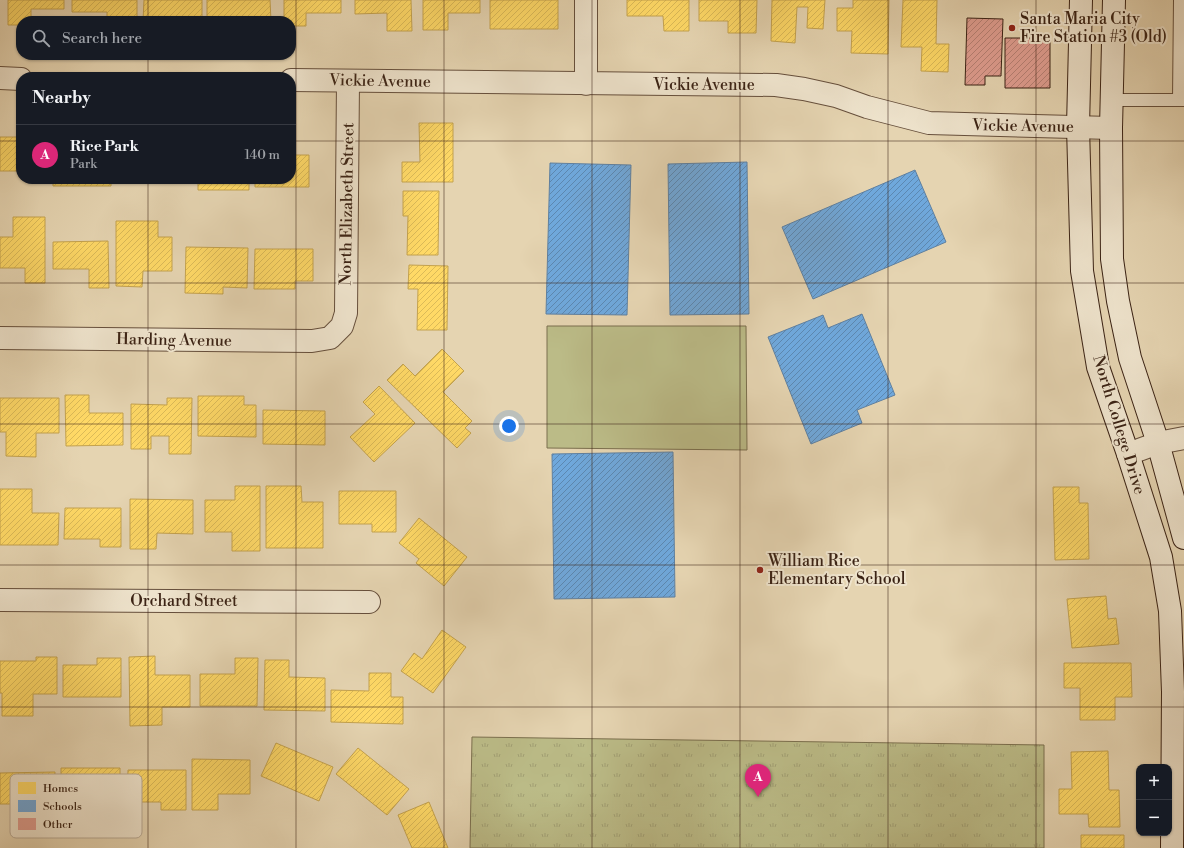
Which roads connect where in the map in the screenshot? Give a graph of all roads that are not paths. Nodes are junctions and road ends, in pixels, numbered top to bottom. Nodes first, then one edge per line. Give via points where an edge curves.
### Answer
1 (586, 0) edge
2 (1081, 0) edge
3 (1114, 0) edge
4 (1180, 0) edge
5 (0, 78) edge
6 (16, 79) edge
7 (296, 80) edge
8 (348, 81) junction
9 (586, 84) junction
10 (1112, 100) junction
11 (1182, 100) edge
12 (1078, 127) junction
13 (1111, 128) junction
14 (342, 326) joint
15 (0, 338) edge
16 (1184, 438) edge
17 (1158, 443) junction
18 (1128, 454) junction
19 (1184, 538) edge
20 (0, 600) edge
21 (369, 602) dead end
22 (1178, 692) edge
23 (1172, 848) edge

1 - 9 street
2 - 12 street, North College Drive
3 - 10 street, North College Drive
4 - 11 lane
5 - 6 street
7 - 8 street, Vickie Avenue
8 - 9 street, Vickie Avenue
8 - 14 street, North Elizabeth Street via 346,313
9 - 12 street, Vickie Avenue via 776,85 830,95 929,123
10 - 11 lane
10 - 13 street, North College Drive
12 - 13 street, Vickie Avenue
12 - 18 street, North College Drive via 1082,271 1098,368
13 - 17 street, North College Drive via 1112,259 1118,302 1130,358
14 - 15 street, Harding Avenue via 330,338 312,341
16 - 17 street
17 - 18 street
17 - 19 street, North College Drive
18 - 22 street, North College Drive via 1161,557 1170,611
20 - 21 street, Orchard Street
22 - 23 street, North College Drive

